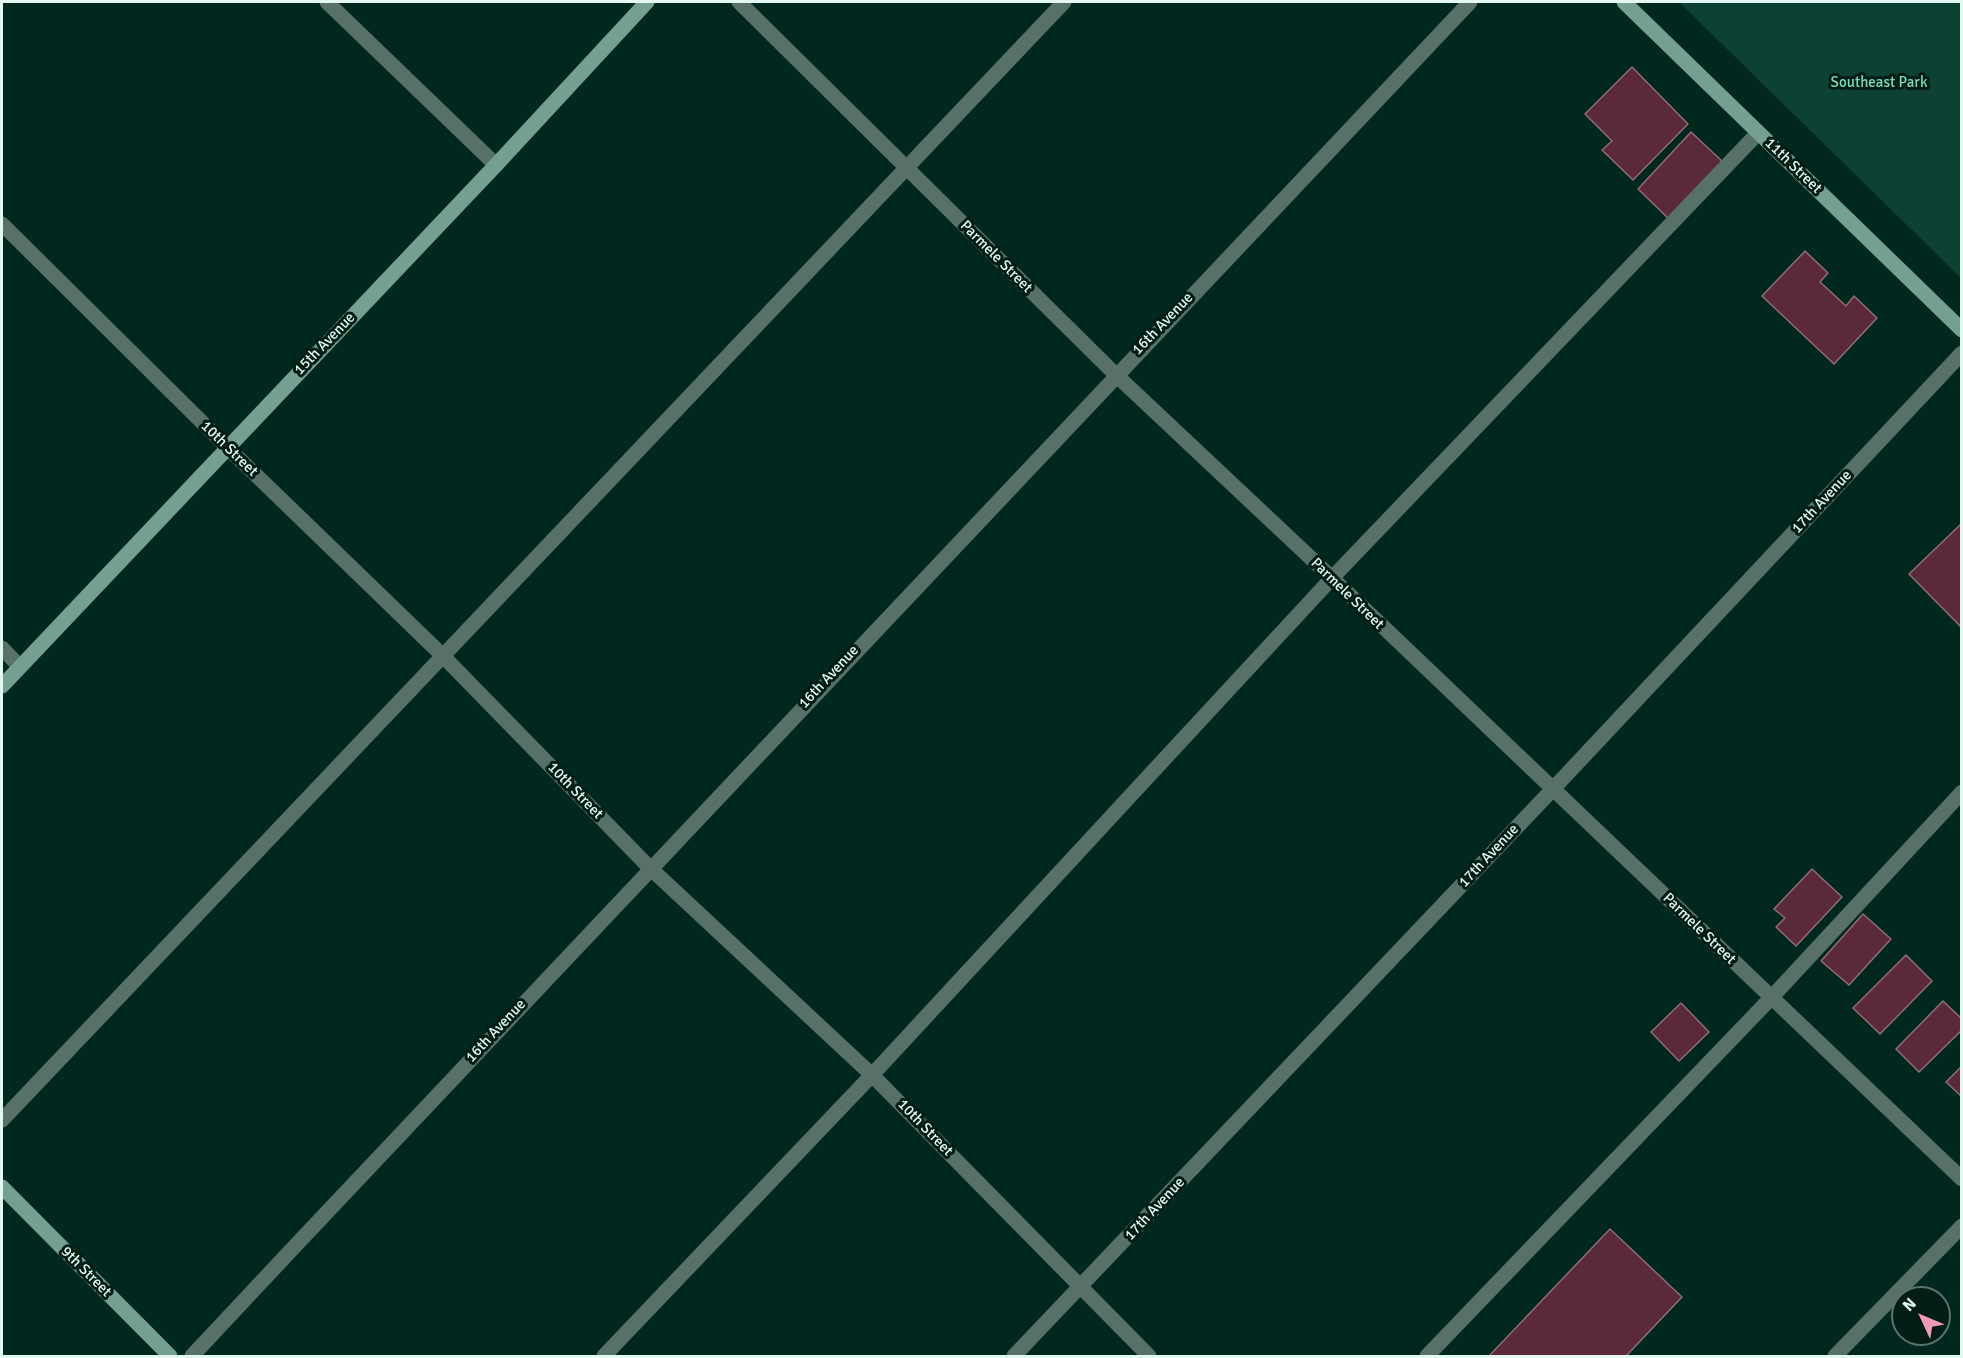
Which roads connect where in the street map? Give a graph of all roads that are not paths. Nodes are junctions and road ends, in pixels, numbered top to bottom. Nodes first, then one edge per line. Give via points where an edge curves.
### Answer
1 (327, 2) edge
2 (646, 2) edge
3 (739, 2) edge
4 (1064, 2) edge
5 (1470, 2) edge
6 (1624, 2) edge
7 (1758, 132) junction
8 (496, 165) junction
9 (906, 168) junction
10 (2, 224) edge
11 (1962, 330) edge
12 (1962, 353) edge
13 (1115, 374) junction
14 (227, 447) junction
15 (1332, 578) junction
16 (2, 648) edge
17 (442, 655) junction
18 (20, 667) junction
19 (2, 686) edge
20 (1552, 789) junction
21 (1962, 792) edge
22 (649, 867) junction
23 (1771, 998) junction
24 (872, 1075) junction
25 (2, 1120) edge
26 (1962, 1179) edge
27 (2, 1187) edge
28 (1962, 1226) edge
29 (1080, 1287) junction
30 (170, 1356) edge
31 (192, 1356) edge
32 (604, 1356) edge
33 (1014, 1356) edge
34 (1149, 1356) edge
35 (1427, 1356) edge
36 (1835, 1356) edge

1 - 8 street
2 - 8 main road, 15th Avenue
3 - 9 street, Parmele Street
4 - 9 street
5 - 13 street, 16th Avenue
6 - 7 main road, 11th Street
7 - 11 main road, 11th Street
7 - 15 street
8 - 14 main road, 15th Avenue
9 - 13 street, Parmele Street
9 - 17 street
10 - 14 street, 10th Street
12 - 20 street, 17th Avenue
13 - 15 street, Parmele Street
13 - 22 street, 16th Avenue
14 - 17 street, 10th Street
14 - 18 main road, 15th Avenue
15 - 20 street, Parmele Street
15 - 24 street
16 - 18 street
17 - 22 street, 10th Street
17 - 25 street
18 - 19 main road, 15th Avenue
20 - 23 street, Parmele Street
20 - 29 street, 17th Avenue
21 - 23 street
22 - 24 street, 10th Street
22 - 31 street, 16th Avenue
23 - 26 street, Parmele Street
23 - 35 street
24 - 29 street, 10th Street
24 - 32 street
27 - 30 main road, 9th Street
28 - 36 street
29 - 33 street, 17th Avenue
29 - 34 street, 10th Street

